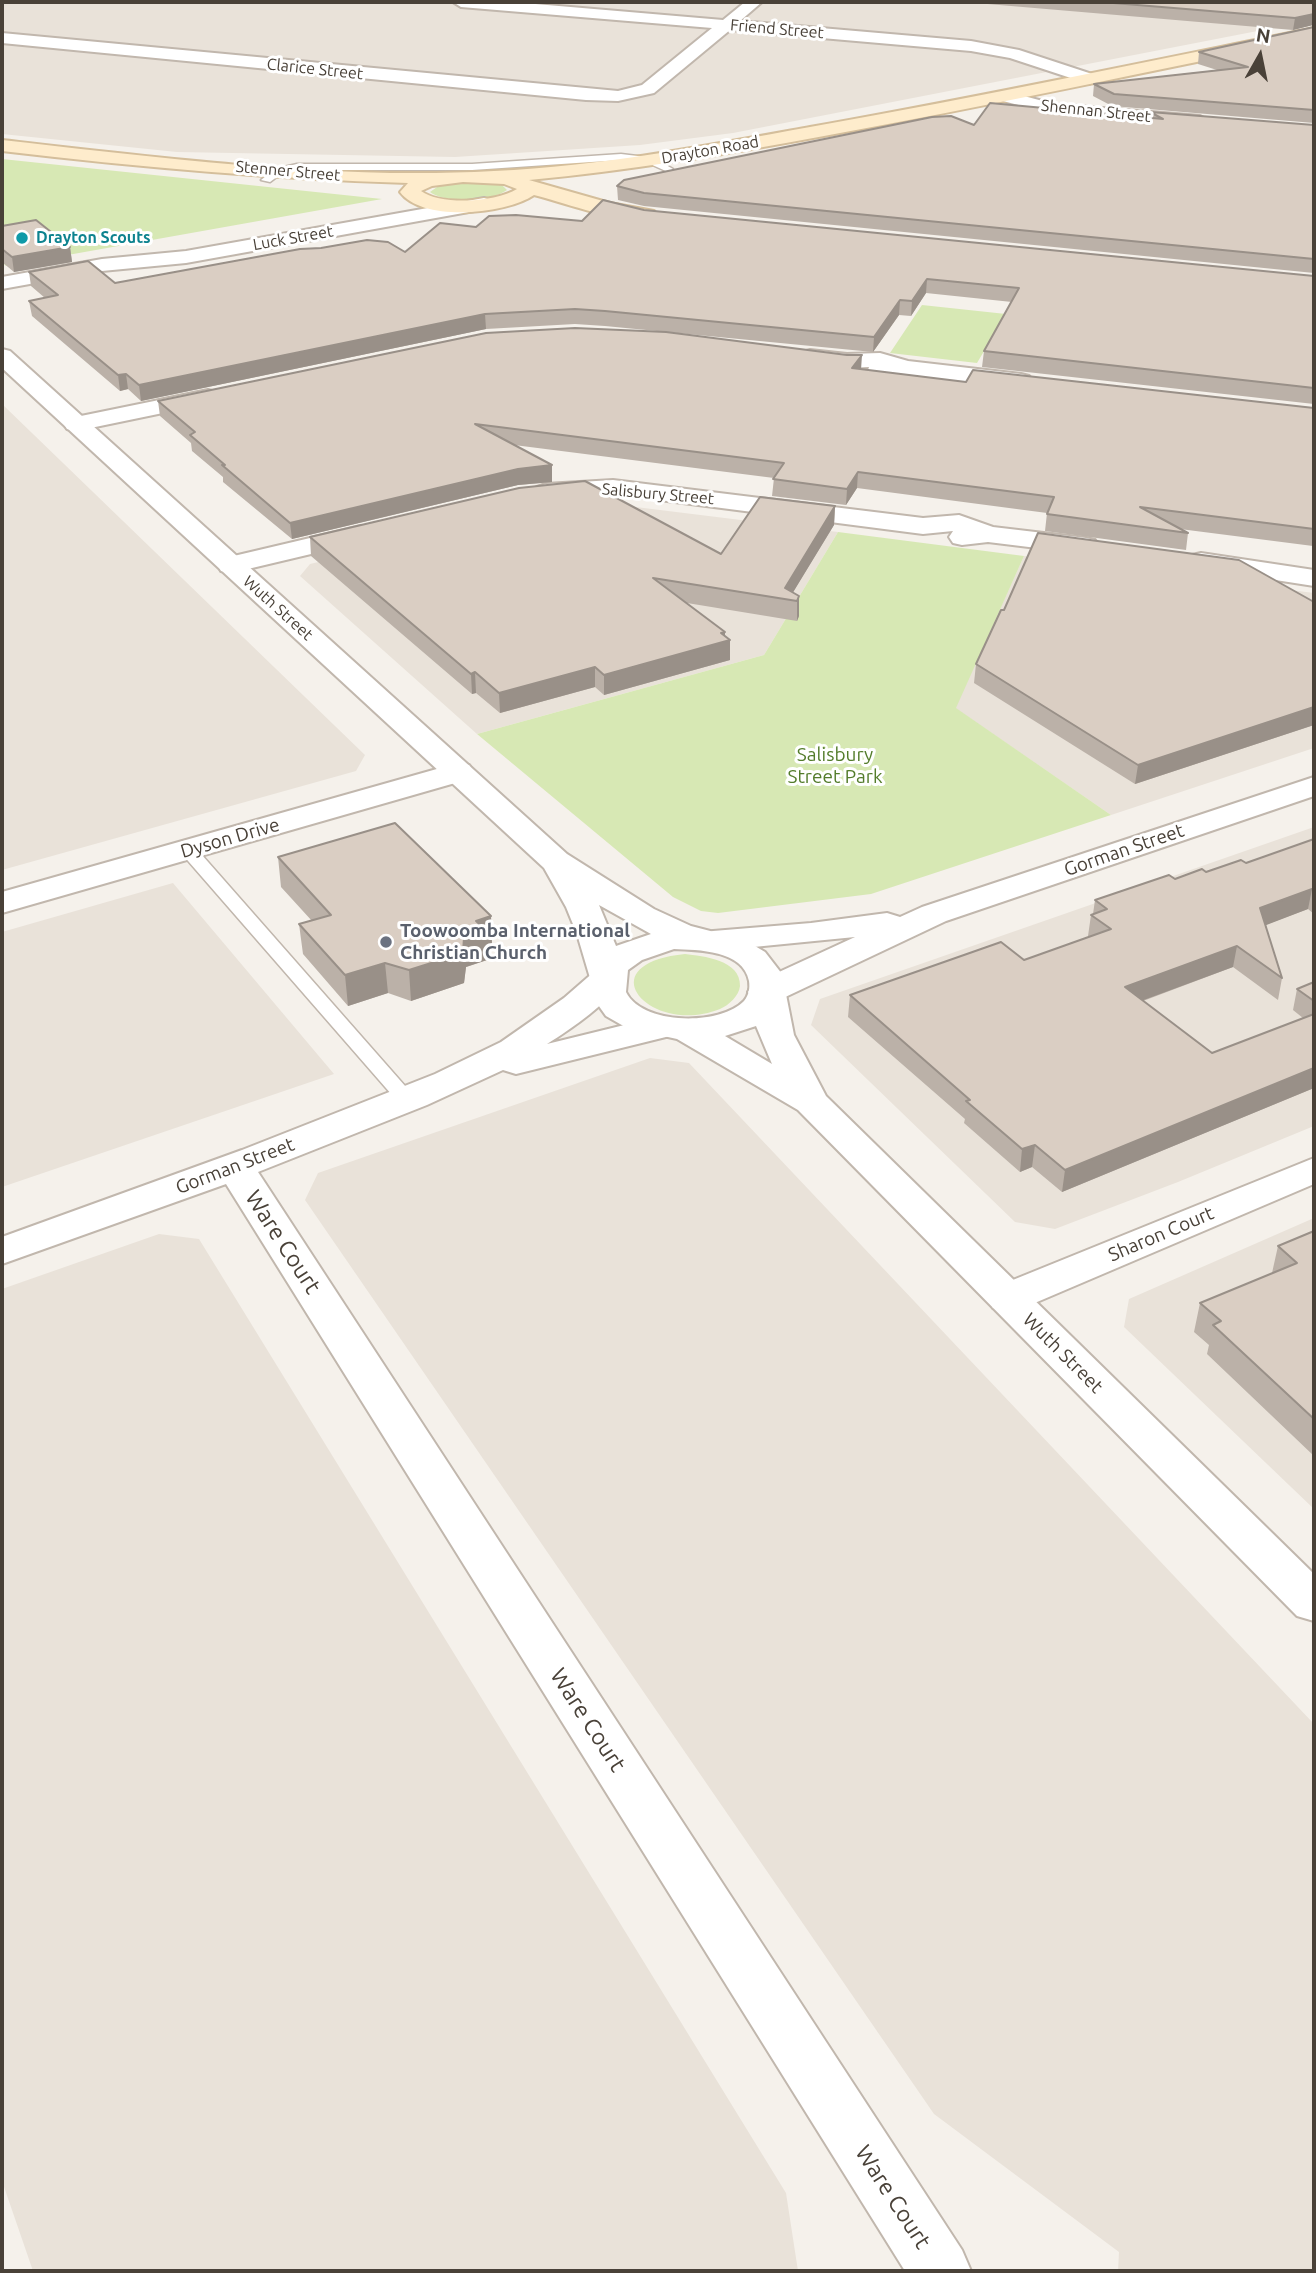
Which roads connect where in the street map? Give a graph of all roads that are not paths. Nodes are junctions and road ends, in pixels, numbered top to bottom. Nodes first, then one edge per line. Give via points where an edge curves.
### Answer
1 (461, 2) edge
2 (754, 2) edge
3 (725, 25) junction
4 (1314, 33) edge
5 (2, 38) edge
6 (1089, 79) junction
7 (1005, 96) junction
8 (926, 113) junction
9 (1218, 123) edge
10 (2, 146) edge
11 (650, 160) junction
12 (668, 170) junction
13 (613, 175) junction
14 (272, 176) junction
15 (493, 177) junction
16 (445, 178) junction
17 (527, 186) junction
18 (413, 196) junction
19 (587, 203) junction
20 (485, 204) junction
21 (644, 215) junction
22 (671, 218) edge
23 (102, 265) junction
24 (2, 283) edge
25 (794, 355) edge
26 (2, 356) edge
27 (1040, 383) edge
28 (233, 392) edge
29 (76, 424) junction
30 (519, 496) edge
31 (384, 528) edge
32 (1111, 550) edge
33 (1180, 558) edge
34 (231, 565) junction
35 (1314, 578) edge
36 (458, 772) junction
37 (1314, 786) edge
38 (188, 850) junction
39 (555, 861) junction
40 (2, 903) edge
41 (934, 915) junction
42 (706, 940) junction
43 (607, 977) junction
44 (766, 993) junction
45 (675, 1028) junction
46 (467, 1075) junction
47 (406, 1099) junction
48 (811, 1102) junction
49 (236, 1168) junction
50 (1314, 1170) edge
51 (2, 1251) edge
52 (1008, 1298) junction
53 (1314, 1603) edge
54 (940, 2271) edge

1 - 3 street, Friend Street
2 - 3 street
3 - 5 street, Clarice Street via 648,89 586,95
3 - 6 street, Friend Street via 986,48
4 - 6 main road, Drayton Road
6 - 7 main road, Drayton Road
7 - 8 main road, Drayton Road
7 - 9 street, Shennan Street via 1053,108
8 - 11 main road, Drayton Road
8 - 12 main road, Drayton Road
10 - 14 main road, Stenner Street
11 - 12 lane
11 - 14 lane via 621,157 472,167 303,167
11 - 15 main road, Drayton Road
12 - 13 main road, Drayton Road
13 - 17 main road, Drayton Road
13 - 19 main road via 586,185 582,194
14 - 16 main road, Stenner Street
14 - 18 main road, Stenner Street
15 - 16 main road
15 - 17 main road
16 - 18 main road via 418,184 412,188
17 - 19 main road
17 - 20 main road via 518,198
18 - 20 main road, Stenner Street via 442,204
18 - 23 street, Luck Street via 405,207 383,215 166,249
19 - 21 main road
20 - 21 main road
20 - 23 street, Luck Street via 186,257
21 - 22 main road
23 - 24 street, Luck Street
25 - 27 street via 847,361 873,370 906,368
26 - 29 street, Wuth Street
28 - 29 street
29 - 34 street, Wuth Street
30 - 32 street, Salisbury Street via 581,489 644,490 923,526 952,536 988,534
31 - 34 street
33 - 35 street
34 - 36 street, Wuth Street
36 - 38 street, Dyson Drive
36 - 39 street, Wuth Street
37 - 41 street, Gorman Street
38 - 40 street, Dyson Drive
38 - 47 lane
39 - 42 street, Wuth Street via 642,917
39 - 43 street, Wuth Street via 595,932
41 - 42 street, Gorman Street via 811,933
41 - 44 street, Gorman Street
42 - 43 street via 674,939 629,951
42 - 44 street via 737,949 755,961 766,976
43 - 45 street via 608,993 618,1008 636,1020
43 - 46 street, Gorman Street via 553,1027
44 - 45 street via 756,1008 739,1019 715,1027
44 - 48 street, Wuth Street via 776,1035
45 - 46 street, Gorman Street
45 - 48 street, Wuth Street
46 - 47 street, Gorman Street
47 - 49 street, Gorman Street
48 - 52 street, Wuth Street
49 - 51 street, Gorman Street
49 - 54 street, Ware Court
50 - 52 street, Sharon Court
52 - 53 street, Wuth Street

